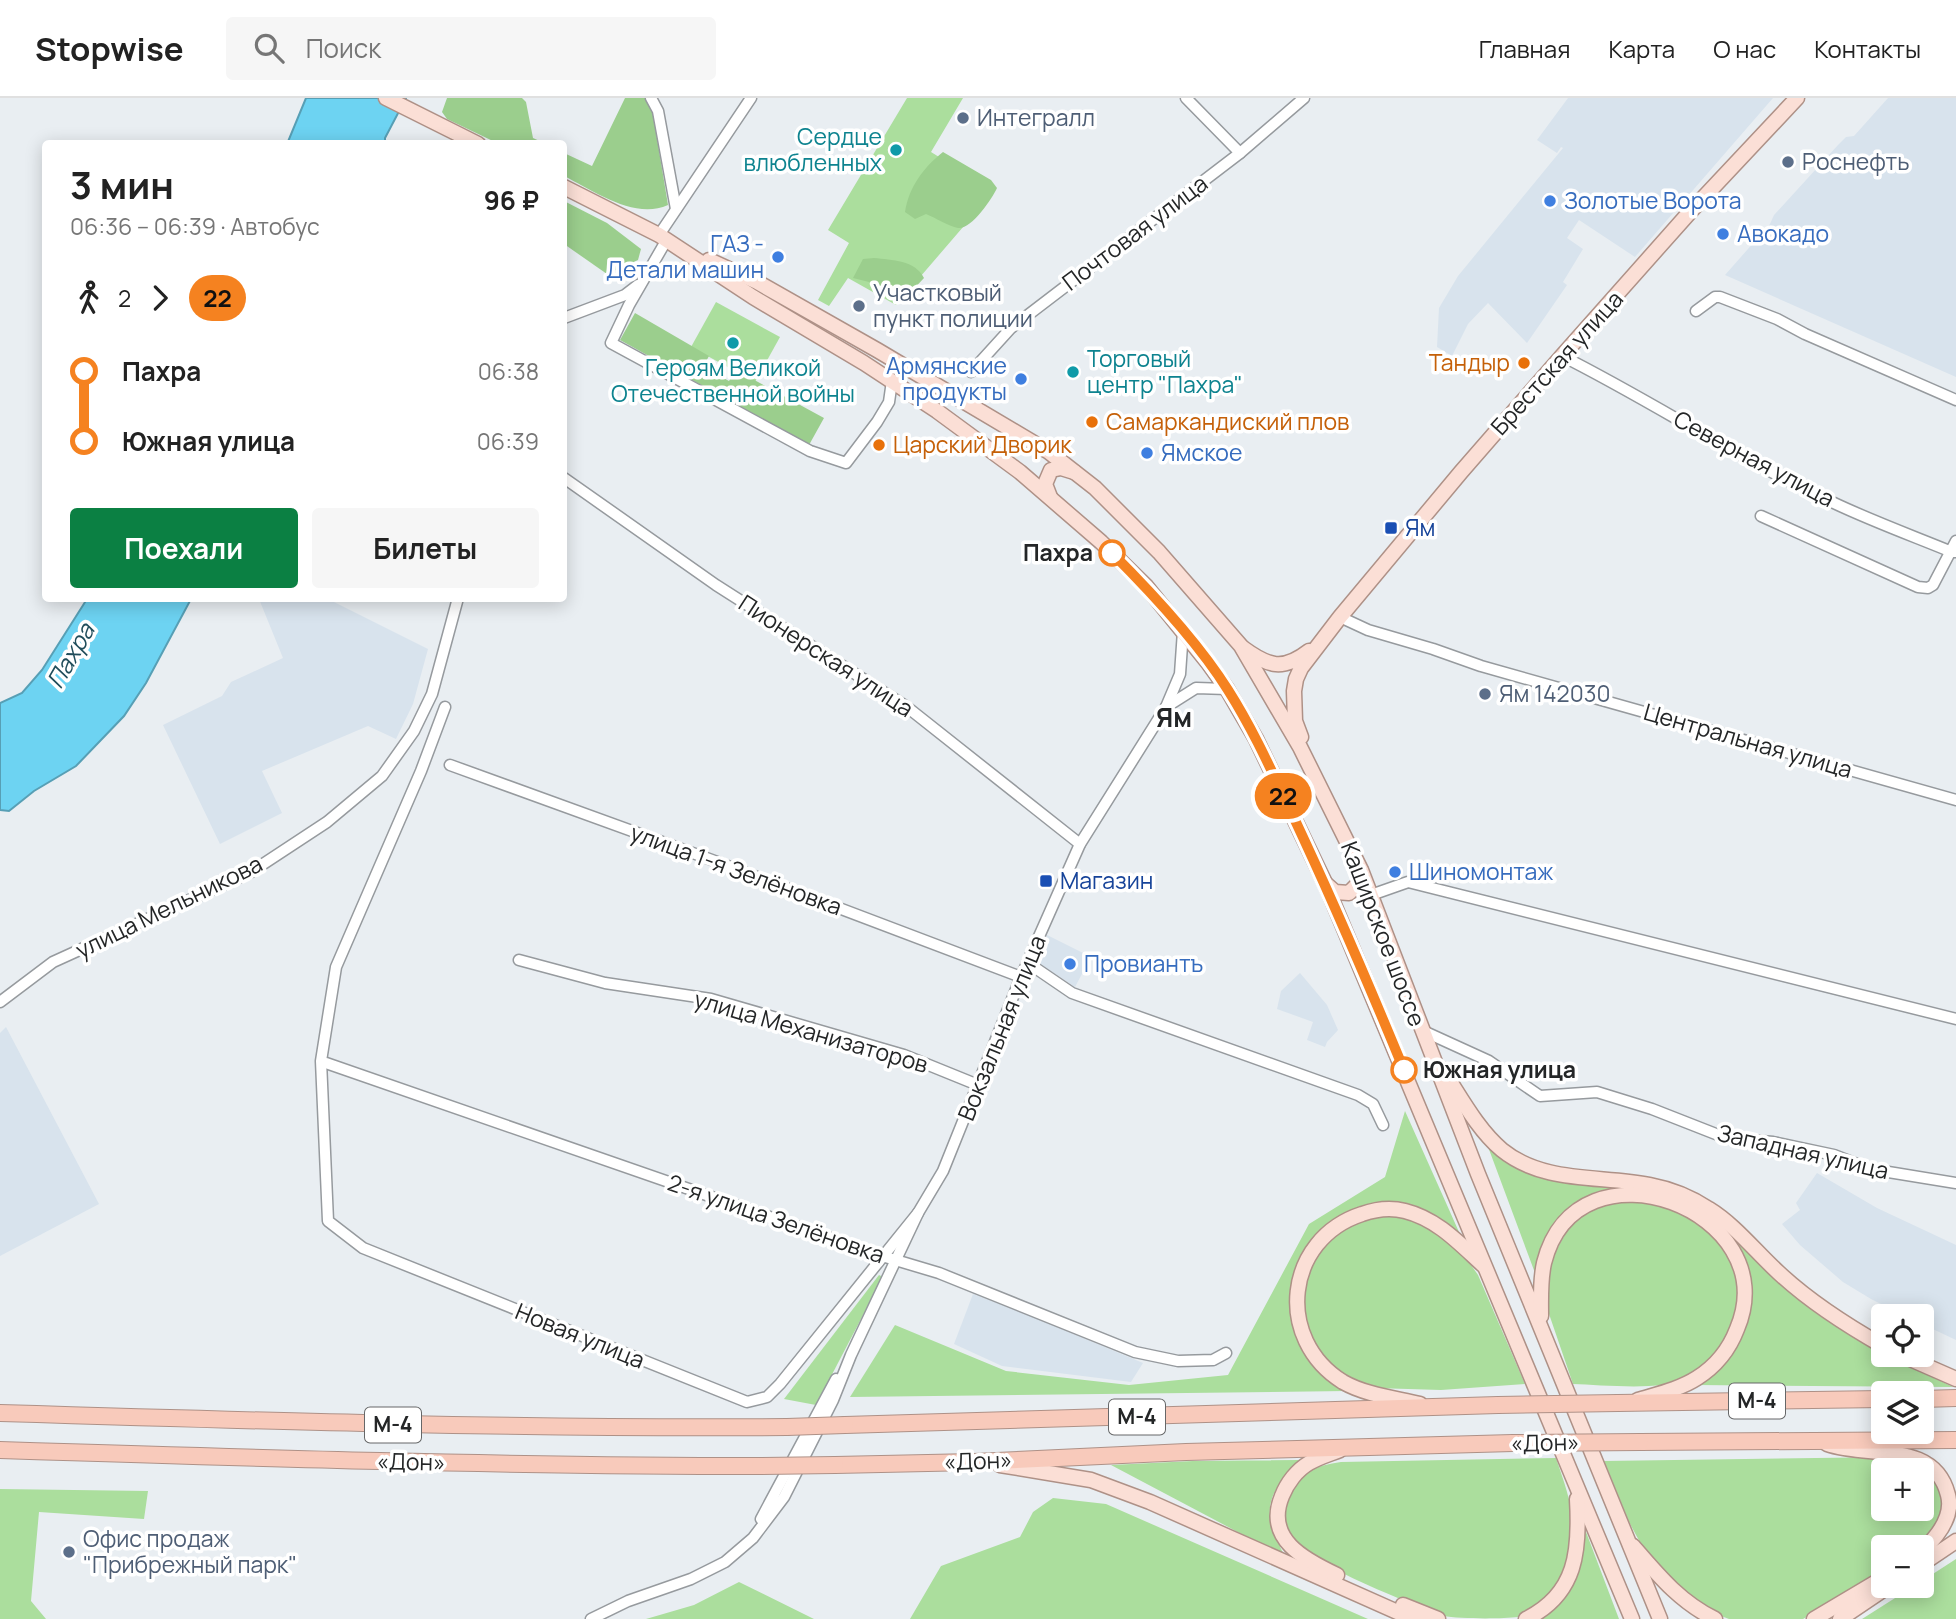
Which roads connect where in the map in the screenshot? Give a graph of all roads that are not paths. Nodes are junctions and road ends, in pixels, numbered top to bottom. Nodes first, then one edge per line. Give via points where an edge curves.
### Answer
1 (386, 98) edge
2 (651, 98) edge
3 (751, 98) edge
4 (1186, 98) edge
5 (1304, 98) edge
6 (1797, 98) edge
7 (470, 140) edge
8 (1240, 153) junction
9 (567, 189) edge
10 (676, 209) junction
11 (662, 238) junction
12 (643, 282) junction
13 (1696, 312) dead end
14 (567, 317) edge
15 (1562, 356) junction
16 (971, 372) dead end
17 (892, 381) junction
18 (1956, 400) edge
19 (1075, 472) junction
20 (567, 480) edge
21 (1050, 497) junction
22 (1761, 516) dead end
23 (1953, 550) edge
24 (457, 602) edge
25 (1340, 617) junction
26 (1183, 631) junction
27 (1326, 636) junction
28 (1241, 646) junction
29 (1227, 689) junction
30 (444, 707) dead end
31 (1166, 707) junction
32 (450, 765) dead end
33 (1311, 768) junction
34 (1956, 800) edge
35 (1080, 844) junction
36 (1361, 870) junction
37 (1325, 883) junction
38 (1371, 895) junction
39 (519, 960) dead end
40 (1028, 962) junction
41 (1021, 977) junction
42 (0, 1002) edge
43 (1956, 1019) edge
44 (1421, 1030) junction
45 (1427, 1046) junction
46 (323, 1062) junction
47 (978, 1085) junction
48 (1383, 1125) dead end
49 (1956, 1183) edge
50 (918, 1213) junction
51 (882, 1256) junction
52 (897, 1261) junction
53 (1487, 1269) junction
54 (1541, 1325) junction
55 (1871, 1338) edge
56 (1226, 1353) dead end
57 (1929, 1367) edge
58 (1956, 1379) edge
59 (1956, 1398) edge
60 (1871, 1399) edge
61 (1934, 1399) edge
62 (1624, 1403) junction
63 (1429, 1405) junction
64 (0, 1413) edge
65 (1956, 1440) edge
66 (1819, 1441) junction
67 (1345, 1447) junction
68 (0, 1450) edge
69 (974, 1462) junction
70 (1577, 1487) junction
71 (1624, 1536) junction
72 (1934, 1538) edge
73 (1956, 1541) edge
74 (1934, 1556) edge
75 (1871, 1585) edge
76 (1871, 1598) edge
77 (591, 1619) edge
78 (1413, 1619) edge
79 (1438, 1619) edge
80 (1526, 1619) edge
81 (1632, 1619) edge
82 (1660, 1619) edge
83 (1715, 1619) edge
84 (1814, 1619) edge
85 (1840, 1619) edge

1 - 7 main road
2 - 10 street via 658,111
3 - 10 street
4 - 8 street
5 - 8 street, Почтовая улица
6 - 15 main road, Брестская улица
8 - 16 street, Почтовая улица via 1010,328
9 - 11 main road, Каширское шоссе
10 - 11 street
11 - 12 street
11 - 17 main road, Каширское шоссе
11 - 19 main road, Каширское шоссе via 757,282 877,349 1024,436
12 - 14 street via 625,295
12 - 17 street via 611,343 810,451 846,464 889,402
13 - 18 street via 1720,297
15 - 23 street, Северная улица via 1833,503
15 - 25 main road, Брестская улица
17 - 21 main road, Каширское шоссе
19 - 21 main road via 1051,470 1045,484
19 - 28 main road, Каширское шоссе via 1159,552
20 - 35 street, Пионерская улица via 716,585 907,707
21 - 26 main road, Каширское шоссе via 1146,586
22 - 23 street via 1918,587 1933,585
24 - 42 street, улица Мельникова via 432,694 414,731 383,776 327,822 251,872 53,962
25 - 27 main road, Брестская улица
25 - 34 street, Центральная улица via 1368,631 1473,664
26 - 29 main road, Каширское шоссе
26 - 31 street, Вокзальная улица via 1180,674
27 - 28 main road, Брестская улица via 1298,659 1282,665 1269,664
27 - 33 main road, Брестская улица via 1301,668 1294,691 1295,721
28 - 33 main road, Каширское шоссе
29 - 31 street, Вокзальная улица via 1196,688
29 - 37 main road, Каширское шоссе
30 - 46 street, Новая улица via 336,967
31 - 35 street, Вокзальная улица
32 - 41 street, улица 1-я Зелёновка
33 - 36 main road, Каширское шоссе
35 - 40 street, Вокзальная улица
36 - 37 main road via 1358,884 1349,892 1335,892
36 - 38 main road, Каширское шоссе
37 - 53 main road, Каширское шоссе
38 - 43 street via 1408,882
38 - 44 main road, Каширское шоссе
39 - 47 street, улица Механизаторов via 605,984 711,999 904,1055
40 - 41 street, Вокзальная улица
40 - 48 street via 1072,993 1358,1095 1373,1104
41 - 47 street, Вокзальная улица
44 - 45 main road, Каширское шоссе
44 - 49 street, Западная улица via 1489,1061 1540,1096 1597,1092 1726,1138 1773,1142 1834,1155 1870,1169
45 - 54 main road, Каширское шоссе
45 - 55 main road via 1477,1122 1504,1152 1557,1174 1648,1184 1696,1201 1725,1221 1802,1293
46 - 51 street, 2-я улица Зелёновка
46 - 51 street, Новая улица via 328,1221 355,1244 740,1399 757,1401 774,1391
47 - 50 street, Вокзальная улица via 943,1171
50 - 51 street, Новая улица
50 - 52 street, Вокзальная улица
51 - 52 street, 2-я улица Зелёновка
52 - 56 street, 2-я улица Зелёновка via 939,1273 1135,1352 1178,1361 1213,1360
52 - 77 street, Вокзальная улица via 851,1355 740,1550 708,1572
53 - 63 main road via 1446,1231 1418,1215 1391,1209 1367,1212 1341,1223 1318,1243 1305,1264 1297,1311 1317,1359 1353,1387
53 - 70 main road, Каширское шоссе
54 - 62 main road via 1541,1283 1551,1244 1570,1218 1589,1203 1624,1194 1650,1196 1713,1226 1737,1256 1743,1277 1743,1313 1732,1343 1697,1378
54 - 71 main road, Каширское шоссе
57 - 58 main road
59 - 61 highway
60 - 62 highway, «Дон» / М-4
62 - 63 highway, «Дон» / М-4, bridge
63 - 64 highway, «Дон» / М-4, bridge via 787,1427 459,1426
65 - 66 highway, «Дон» / М-4
66 - 67 highway, «Дон» / М-4, bridge
66 - 72 main road via 1858,1451 1913,1456 1927,1463 1946,1488 1949,1509
67 - 69 highway, «Дон» / М-4
67 - 79 main road via 1308,1463 1286,1486 1278,1518 1288,1544 1309,1562
68 - 69 highway, «Дон» / М-4, bridge via 613,1466
69 - 78 main road via 1091,1480
70 - 80 main road via 1578,1545 1570,1574 1561,1593
70 - 81 main road, Каширское шоссе
71 - 82 main road, Каширское шоссе
71 - 83 main road via 1671,1590
73 - 74 main road
75 - 84 main road
76 - 85 main road

